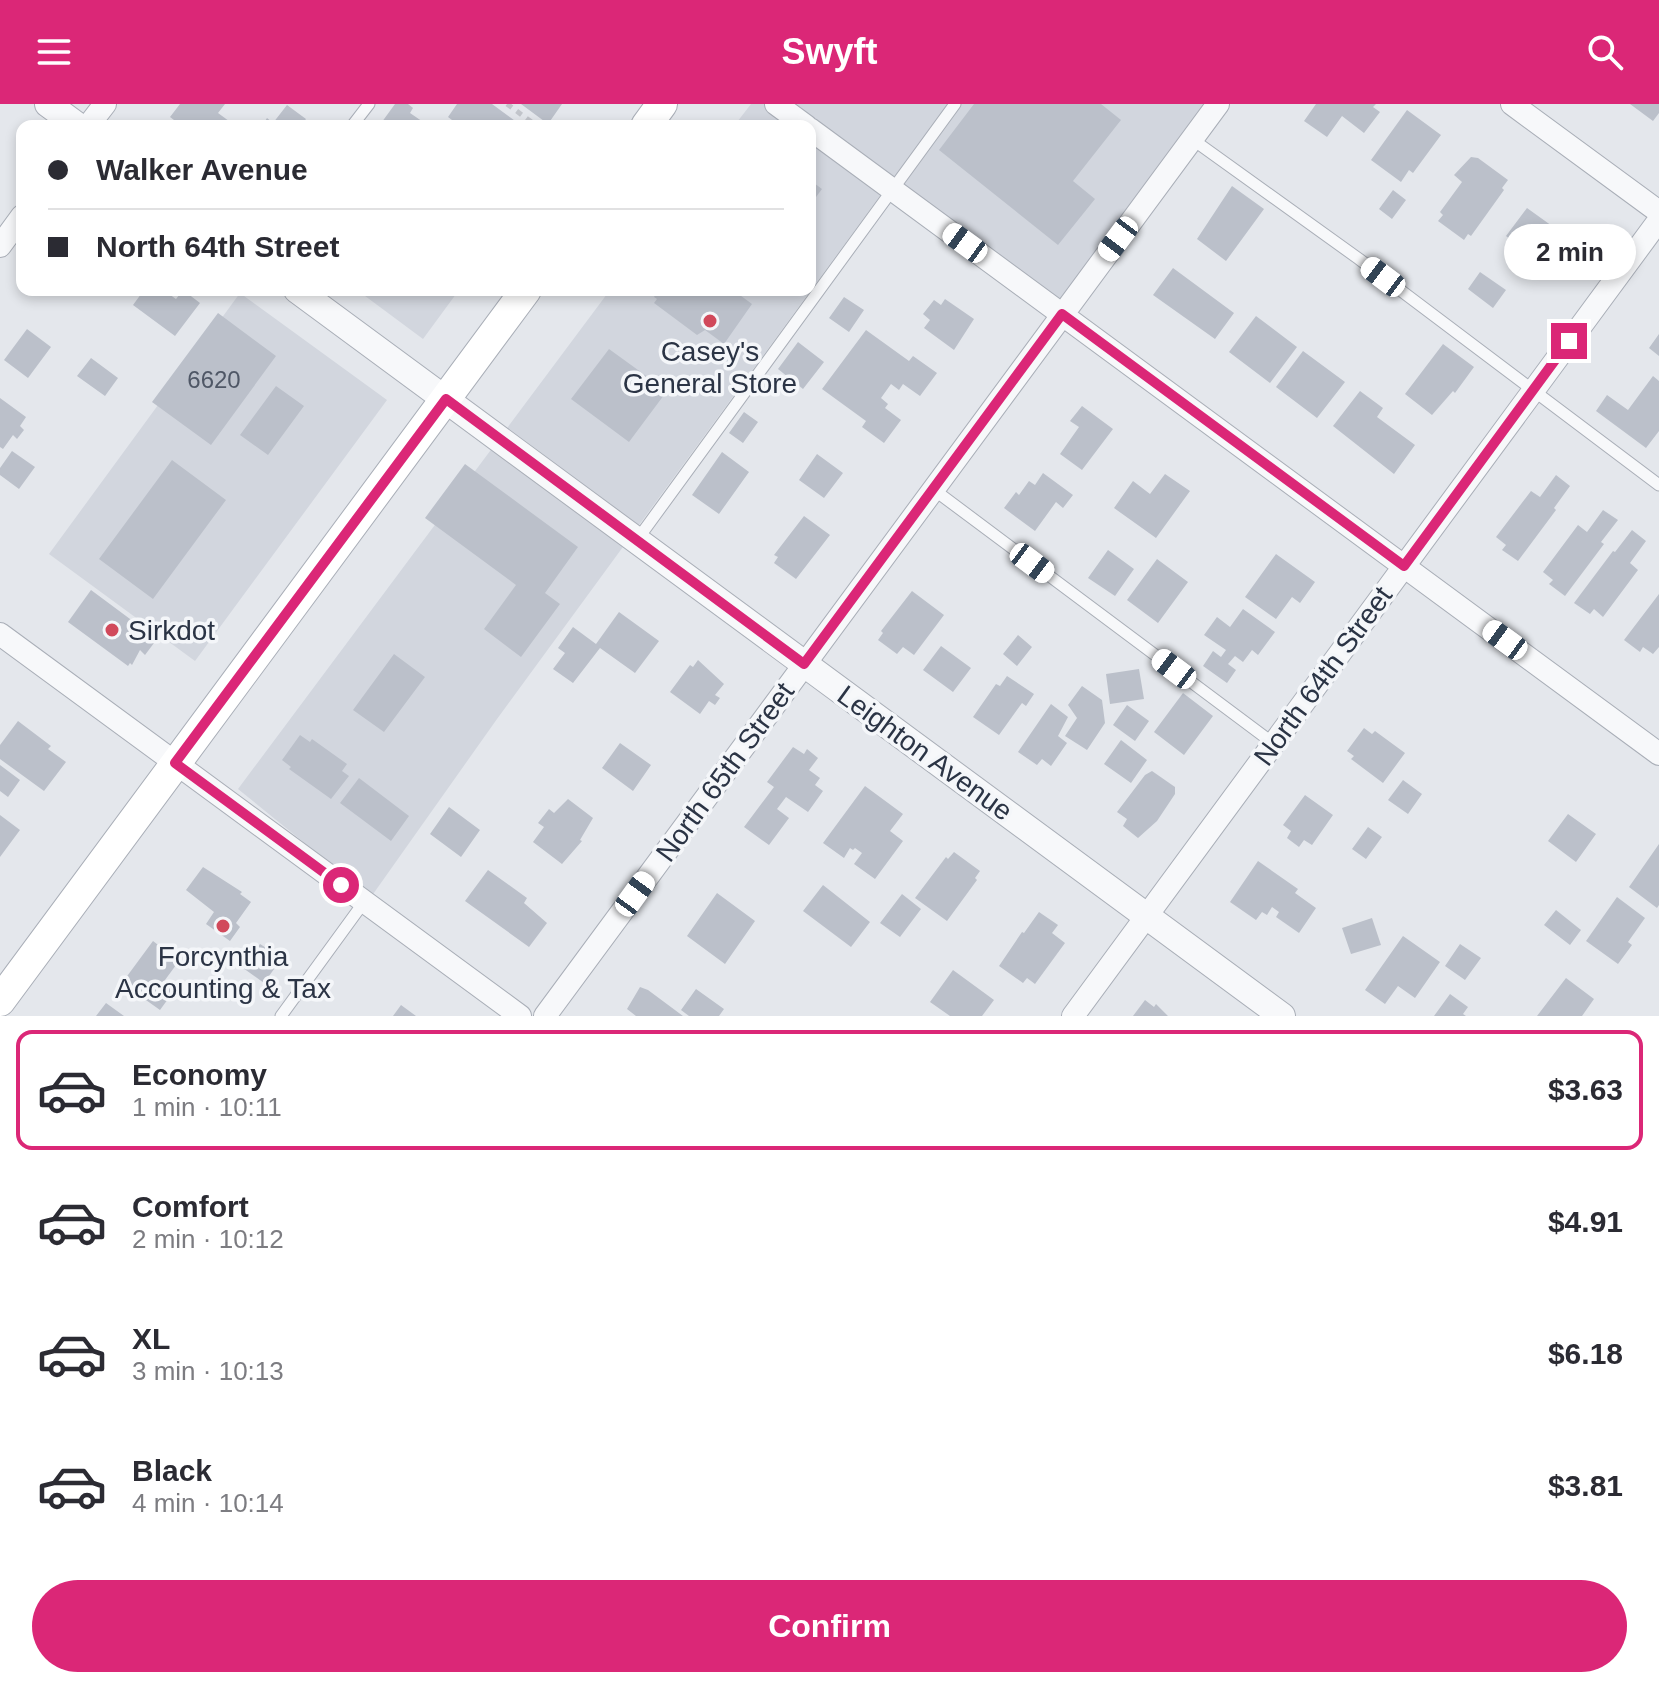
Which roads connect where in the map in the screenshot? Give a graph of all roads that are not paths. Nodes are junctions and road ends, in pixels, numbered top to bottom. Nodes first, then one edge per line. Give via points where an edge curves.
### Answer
1 (48, 104) edge
2 (105, 104) edge
3 (369, 104) edge
4 (776, 104) edge
5 (955, 104) edge
6 (1218, 104) edge
7 (1512, 104) edge
8 (70, 120) edge
9 (93, 120) edge
10 (357, 120) edge
11 (797, 120) edge
12 (816, 134) edge
13 (1192, 139) junction
14 (892, 189) junction
15 (1659, 212) edge
16 (1659, 220) edge
17 (16, 224) edge
18 (0, 246) edge
19 (816, 294) edge
20 (305, 296) edge
21 (522, 296) edge
22 (814, 296) edge
23 (1062, 314) junction
24 (1533, 390) junction
25 (446, 399) junction
26 (1659, 485) edge
27 (933, 489) junction
28 (637, 540) junction
29 (1404, 566) junction
30 (0, 634) edge
31 (804, 664) junction
32 (1273, 743) junction
33 (1659, 754) edge
34 (175, 763) junction
35 (364, 902) junction
36 (1146, 916) junction
37 (0, 1001) edge
38 (281, 1016) edge
39 (520, 1016) edge
40 (545, 1016) edge
41 (1073, 1016) edge
42 (1282, 1016) edge

1 - 8 street
2 - 9 street
3 - 10 lane
4 - 11 street
5 - 14 lane
6 - 13 street, North 65th Street
7 - 15 street
12 - 14 street
13 - 23 street, North 65th Street
13 - 24 lane
14 - 19 lane
14 - 23 street
16 - 24 street, North 64th Street
17 - 18 street
20 - 25 street, Leighton Avenue
21 - 25 main road
22 - 28 lane
23 - 27 street, North 65th Street
23 - 29 street
24 - 26 lane
24 - 29 street, North 64th Street
25 - 28 street, Leighton Avenue
25 - 34 main road
27 - 31 street, North 65th Street
27 - 32 lane
28 - 31 street, Leighton Avenue
29 - 32 street, North 64th Street
29 - 33 street
30 - 34 street
31 - 36 street, Leighton Avenue
31 - 40 street, North 65th Street
32 - 36 street, North 64th Street
34 - 35 street
34 - 37 main road
35 - 38 lane
35 - 39 street
36 - 41 street, North 64th Street
36 - 42 street, Leighton Avenue

